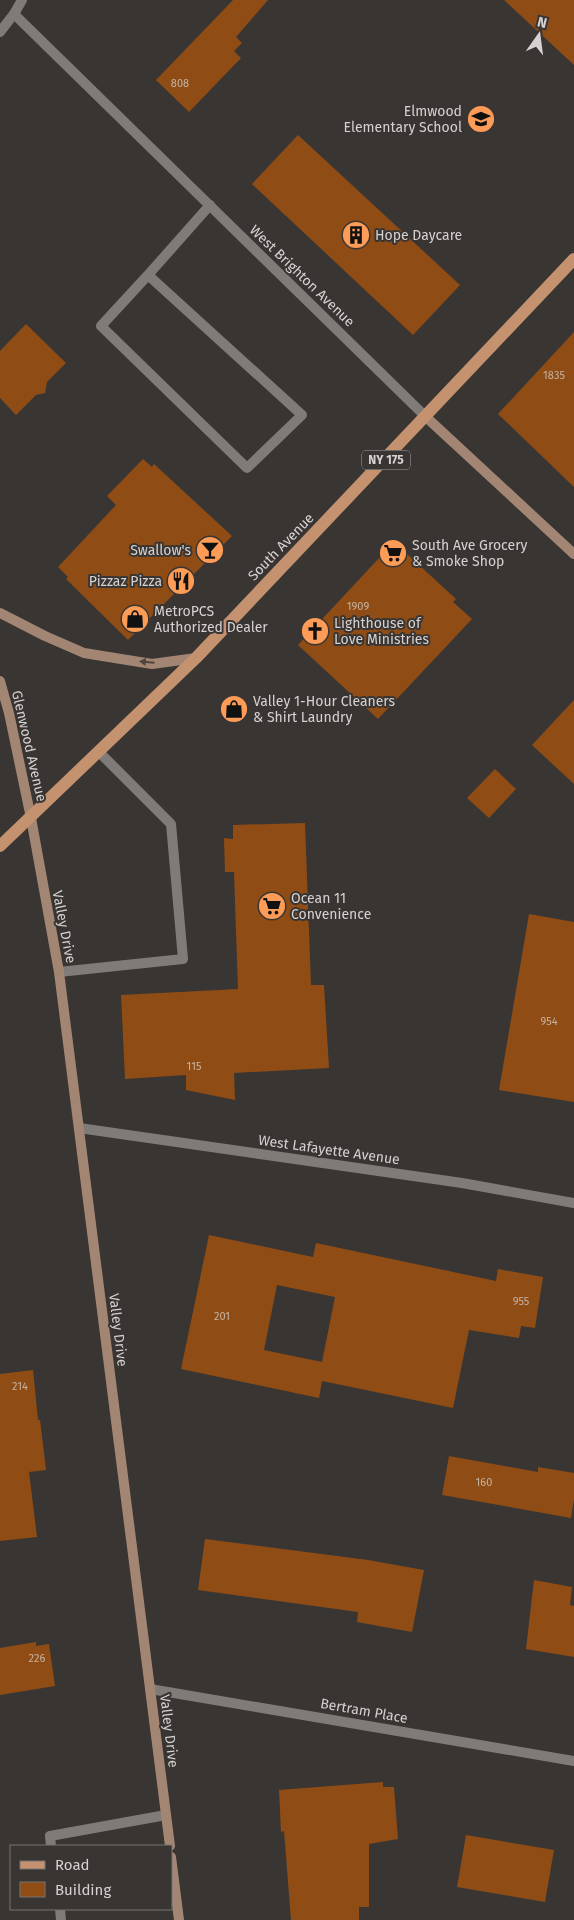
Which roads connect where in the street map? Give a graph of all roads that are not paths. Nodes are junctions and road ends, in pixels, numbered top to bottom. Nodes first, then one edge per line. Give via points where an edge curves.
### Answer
1 (22, 0) edge
2 (14, 14) junction
3 (0, 32) edge
4 (210, 205) junction
5 (574, 260) edge
6 (148, 275) junction
7 (426, 417) junction
8 (574, 554) edge
9 (0, 613) edge
10 (196, 658) junction
11 (0, 681) edge
12 (99, 752) junction
13 (31, 818) junction
14 (0, 846) edge
15 (59, 972) junction
16 (79, 1128) junction
17 (574, 1203) edge
18 (150, 1689) junction
19 (574, 1761) edge
20 (166, 1815) junction
21 (51, 1845) edge
22 (170, 1845) edge
23 (172, 1865) edge
24 (179, 1920) edge

1 - 2 street
2 - 3 street
2 - 4 street, West Brighton Avenue
4 - 6 street
4 - 7 street, West Brighton Avenue
5 - 7 main road, South Avenue / NY 175
6 - 6 street via 302,415 247,468 102,326
7 - 8 main road, West Brighton Avenue
7 - 10 main road, South Avenue / NY 175
10 -> 9 main road via 152,664 84,653
10 - 12 main road, South Avenue / NY 175
11 - 13 main road, Glenwood Avenue
12 - 13 main road, South Avenue / NY 175
12 - 15 street via 171,824 183,958
13 - 14 main road, South Avenue / NY 175
13 - 15 main road, Valley Drive
15 - 16 main road, Valley Drive
16 - 17 street, West Lafayette Avenue via 462,1183
16 - 18 main road, Valley Drive
18 - 19 street, Bertram Place
18 - 20 main road, Valley Drive
20 - 21 street via 50,1836
20 - 22 main road, Valley Drive
23 - 24 main road

